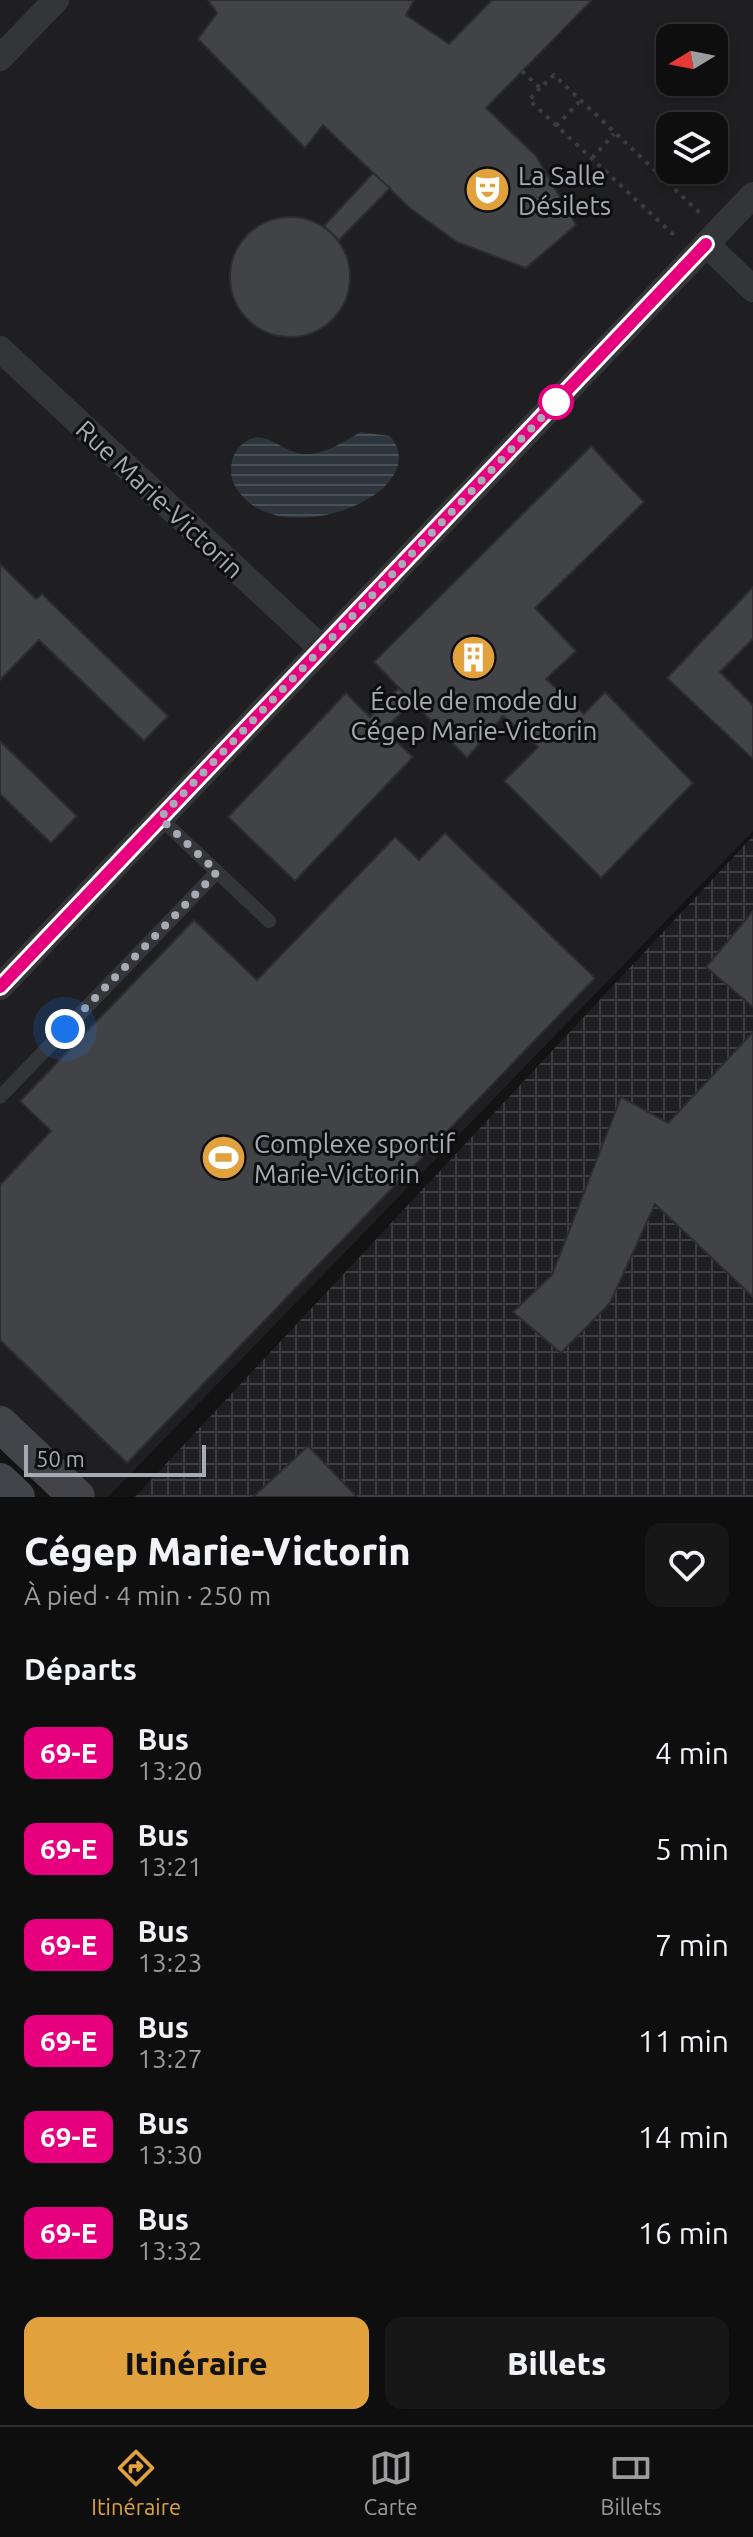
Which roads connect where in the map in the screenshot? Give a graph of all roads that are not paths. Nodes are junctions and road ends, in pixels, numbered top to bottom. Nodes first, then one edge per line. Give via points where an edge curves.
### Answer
1 (56, 0) edge
2 (0, 58) edge
3 (753, 195) edge
4 (706, 244) junction
5 (753, 289) edge
6 (0, 349) edge
7 (321, 648) junction
8 (160, 818) junction
9 (217, 872) junction
10 (269, 921) dead end
11 (0, 987) edge
12 (0, 1097) edge
13 (0, 1424) edge
14 (0, 1481) edge
15 (70, 1495) edge
16 (17, 1497) edge

1 - 2 street
3 - 4 street
4 - 5 street
4 - 7 street
6 - 7 street, Rue Marie-Victorin
7 - 8 street
8 - 9 lane
8 - 11 street
9 - 10 lane
9 - 12 lane
13 - 15 street
14 - 16 street

